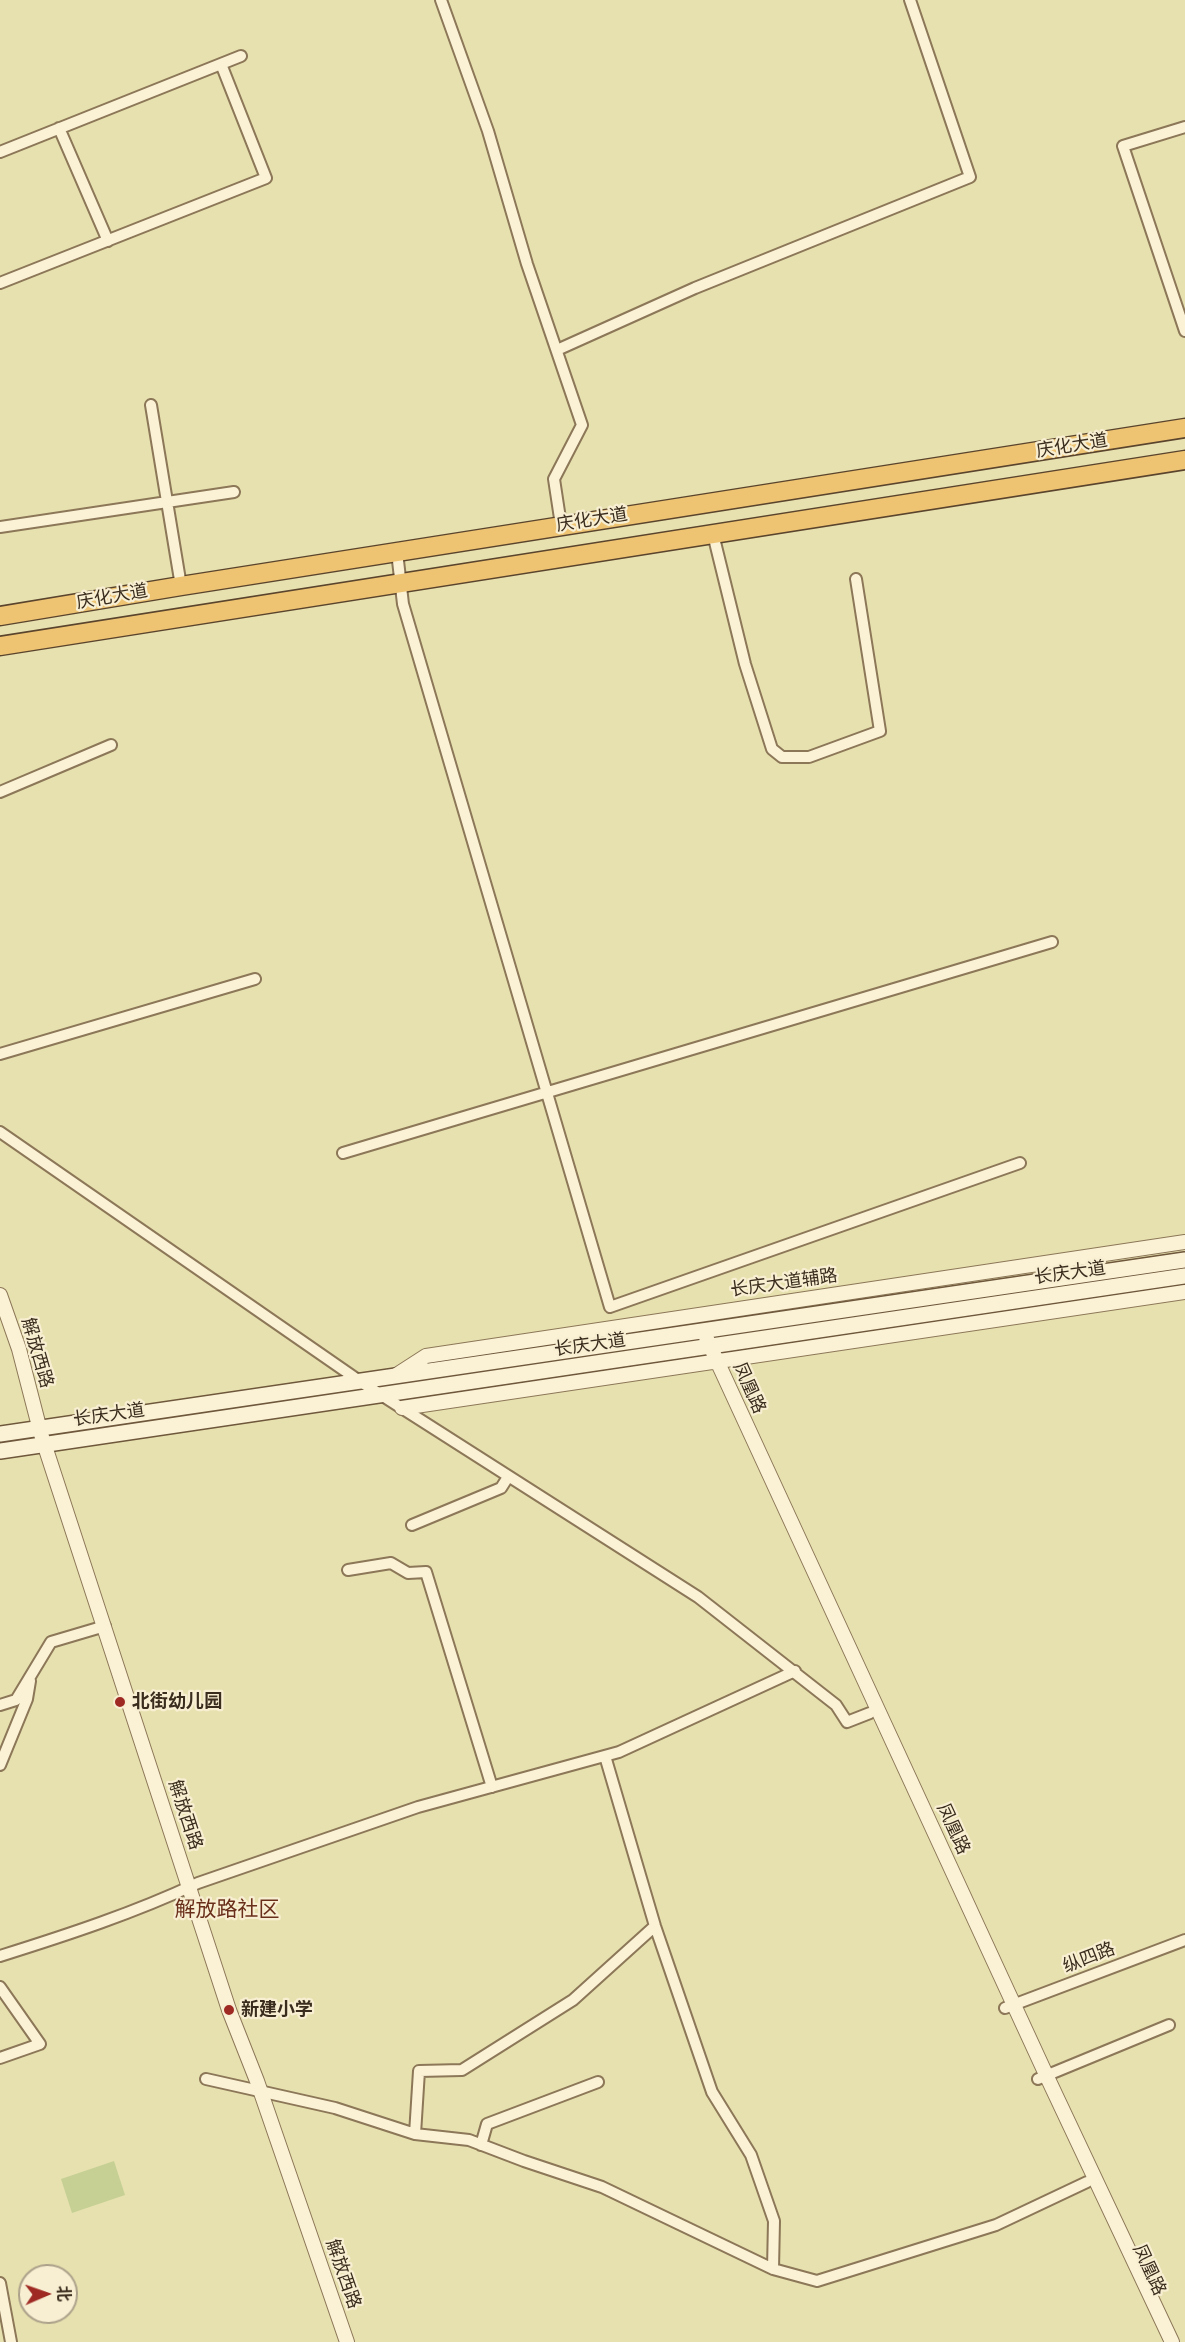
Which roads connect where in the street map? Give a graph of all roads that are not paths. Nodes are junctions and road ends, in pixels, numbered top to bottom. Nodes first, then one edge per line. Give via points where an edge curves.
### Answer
1 (441, 0) edge
2 (910, 0) edge
3 (241, 56) dead end
4 (221, 64) junction
5 (1185, 127) edge
6 (59, 128) junction
7 (0, 152) edge
8 (108, 241) junction
9 (0, 283) edge
10 (1185, 331) edge
11 (557, 350) junction
12 (151, 405) dead end
13 (1185, 428) edge
14 (1185, 460) edge
15 (234, 492) dead end
16 (166, 502) junction
17 (561, 525) junction
18 (0, 527) edge
19 (713, 534) junction
20 (398, 552) junction
21 (856, 579) dead end
22 (401, 584) junction
23 (181, 586) junction
24 (0, 616) edge
25 (0, 646) edge
26 (111, 745) dead end
27 (0, 792) edge
28 (1052, 942) dead end
29 (255, 979) dead end
30 (0, 1054) edge
31 (547, 1092) junction
32 (0, 1132) edge
33 (344, 1153) dead end
34 (1020, 1163) dead end
35 (1185, 1242) edge
36 (1185, 1260) edge
37 (1185, 1276) edge
38 (1185, 1292) edge
39 (0, 1295) edge
40 (0, 1320) edge
41 (699, 1331) junction
42 (706, 1347) junction
43 (713, 1363) junction
44 (394, 1377) junction
45 (362, 1382) junction
46 (382, 1395) junction
47 (402, 1408) junction
48 (35, 1429) junction
49 (0, 1434) edge
50 (40, 1445) junction
51 (0, 1451) edge
52 (508, 1477) junction
53 (412, 1525) dead end
54 (348, 1569) dead end
55 (101, 1627) junction
56 (795, 1671) junction
57 (32, 1673) junction
58 (0, 1705) edge
59 (870, 1713) junction
60 (605, 1756) junction
61 (0, 1765) edge
62 (492, 1786) junction
63 (185, 1889) junction
64 (655, 1926) junction
65 (1185, 1940) edge
66 (1185, 1946) edge
67 (0, 1956) edge
68 (0, 1987) edge
69 (1010, 2008) junction
70 (1169, 2025) dead end
71 (0, 2058) edge
72 (1042, 2078) junction
73 (206, 2079) dead end
74 (598, 2082) dead end
75 (255, 2090) junction
76 (415, 2134) junction
77 (481, 2145) junction
78 (1088, 2182) junction
79 (773, 2269) junction
80 (0, 2283) edge
81 (11, 2342) edge
82 (337, 2342) edge
83 (347, 2342) edge
84 (1162, 2342) edge
85 (1172, 2342) edge

1 - 11 street via 488,131
2 - 11 street via 970,177 695,288
3 - 4 street
4 - 6 street
4 - 8 street via 266,178
5 - 10 street via 1123,146
6 - 7 street
6 - 8 street
8 - 9 street
11 - 17 street via 582,425 554,479
12 - 16 street
13 - 17 highway, 庆化大道
14 - 19 highway, 庆化大道
15 - 16 street
16 - 18 street
16 - 23 street
17 - 20 highway, 庆化大道
19 - 21 street via 748,675 771,749 782,757 809,756 880,731
19 - 22 highway, 庆化大道
20 - 22 street
20 - 23 highway, 庆化大道
22 - 25 highway, 庆化大道
22 - 31 street via 403,604
23 - 24 highway, 庆化大道
26 - 27 street
28 - 31 street
29 - 30 street
31 - 33 street
31 - 34 street via 610,1307
32 - 45 street
35 - 44 street, 长庆大道辅路 via 426,1356
36 - 41 main road, 长庆大道
37 - 42 main road, 长庆大道
38 - 43 street
39 - 48 street, 解放西路 via 19,1349
40 - 48 street, 解放西路
41 - 42 street, 凤凰路
41 - 44 main road, 长庆大道
42 - 43 street, 凤凰路
42 - 46 main road, 长庆大道
43 - 47 street
43 - 59 street, 凤凰路
43 - 69 street, 凤凰路
44 - 45 main road, 长庆大道
45 - 46 street
45 - 48 main road, 长庆大道
46 - 47 street
46 - 50 main road, 长庆大道
47 - 52 street
48 - 49 main road, 长庆大道
48 - 50 street, 解放西路
50 - 51 main road, 长庆大道
50 - 55 street, 解放西路
52 - 53 street via 501,1488
52 - 56 street via 698,1598
54 - 62 street via 392,1563 408,1573 426,1572
55 - 57 street via 51,1642
55 - 63 street, 解放西路
56 - 59 street via 836,1705 847,1722
56 - 60 street
57 - 58 street via 16,1700
57 - 61 street via 27,1699
59 - 69 street, 凤凰路
60 - 62 street
60 - 64 street
62 - 63 street via 409,1810
63 - 67 street
63 - 75 street, 解放西路 via 220,2012
64 - 76 street via 573,2000 462,2070 419,2071
64 - 79 street via 712,2092 751,2155 774,2221
65 - 69 street, 纵四路
66 - 69 street, 纵四路
68 - 71 street via 40,2044
69 - 72 street, 凤凰路
70 - 72 street
72 - 78 street, 凤凰路
72 - 85 street, 凤凰路
73 - 75 street
74 - 77 street via 486,2124
75 - 76 street via 335,2108
75 - 82 street, 解放西路
75 - 83 street, 解放西路
76 - 77 street
77 - 79 street via 602,2187
78 - 79 street via 996,2225 817,2281
78 - 84 street, 凤凰路
80 - 81 street

